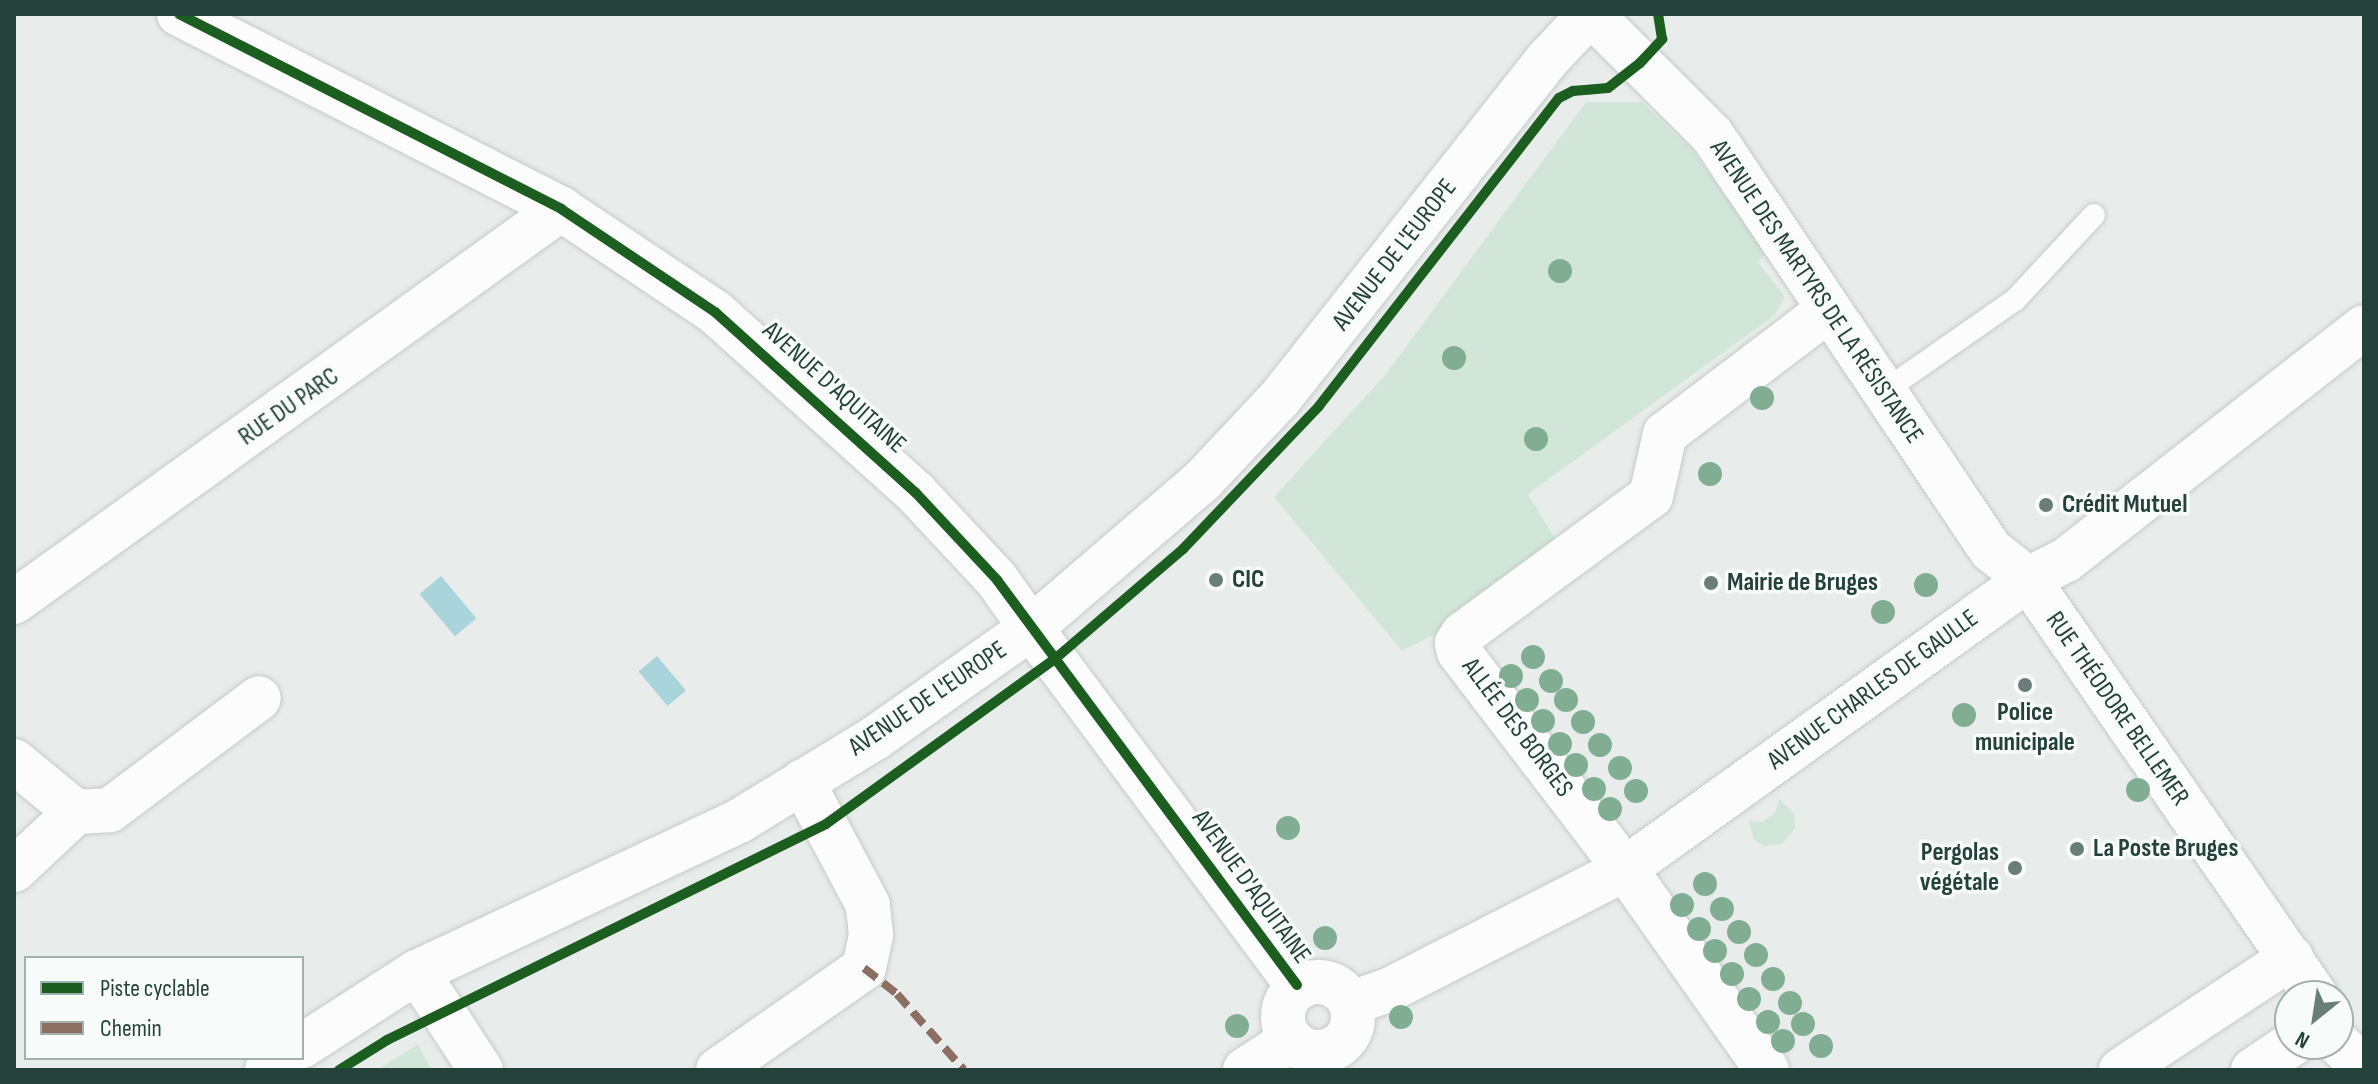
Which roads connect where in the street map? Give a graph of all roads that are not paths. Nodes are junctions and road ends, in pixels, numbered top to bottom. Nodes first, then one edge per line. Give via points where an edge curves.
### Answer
1 (179, 14) edge
2 (1591, 14) edge
3 (561, 209) junction
4 (2094, 215) dead end
5 (1827, 311) junction
6 (2364, 327) edge
7 (1883, 392) junction
8 (2028, 579) junction
9 (14, 602) edge
10 (1031, 628) junction
11 (259, 698) dead end
12 (14, 761) edge
13 (802, 781) junction
14 (76, 812) junction
15 (1625, 869) junction
16 (14, 870) edge
17 (2291, 958) junction
18 (417, 972) junction
19 (2305, 980) edge
20 (1297, 985) junction
21 (1351, 1003) junction
22 (304, 1045) edge
23 (1323, 1055) edge
24 (2274, 1056) edge
25 (481, 1070) edge
26 (718, 1070) edge
27 (1245, 1070) edge
28 (1767, 1070) edge
29 (2121, 1070) edge
30 (2253, 1070) edge

1 - 3 street, AVENUE D'AQUITAINE
2 - 5 street, AVENUE DES MARTYRS DE LA RÉSISTANCE via 1712,135
2 - 10 street, AVENUE DE L'EUROPE via 1547,60 1280,398 1203,480
3 - 9 street, RUE DU PARC
3 - 10 street, AVENUE D'AQUITAINE via 715,312 817,401 916,493 997,580
4 - 7 lane via 2015,300
5 - 7 street, AVENUE DES MARTYRS DE LA RÉSISTANCE
5 - 15 street, ALLÉE DES BORGES via 1665,434 1651,496 1457,643
6 - 8 street, AVENUE CHARLES DE GAULLE via 2066,560
7 - 8 street, AVENUE DES MARTYRS DE LA RÉSISTANCE via 1991,550
8 - 15 street, AVENUE CHARLES DE GAULLE
8 - 17 street, RUE THÉODORE BELLEMER
10 - 13 street, AVENUE DE L'EUROPE via 875,738
10 - 20 street, AVENUE D'AQUITAINE
11 - 14 street via 110,810
12 - 14 street
13 - 18 street, AVENUE DE L'EUROPE via 682,851
13 - 26 street via 868,905 871,935 864,968
14 - 16 street
15 - 21 street, AVENUE CHARLES DE GAULLE via 1389,990
15 - 28 street, ALLÉE DES BORGES
17 - 19 street, RUE THÉODORE BELLEMER
17 - 29 street
18 - 22 street, AVENUE DE L'EUROPE
18 - 25 street
20 - 21 street via 1326,983
20 - 23 street via 1284,1009
21 - 23 street via 1353,1026
23 - 27 street
24 - 30 street

